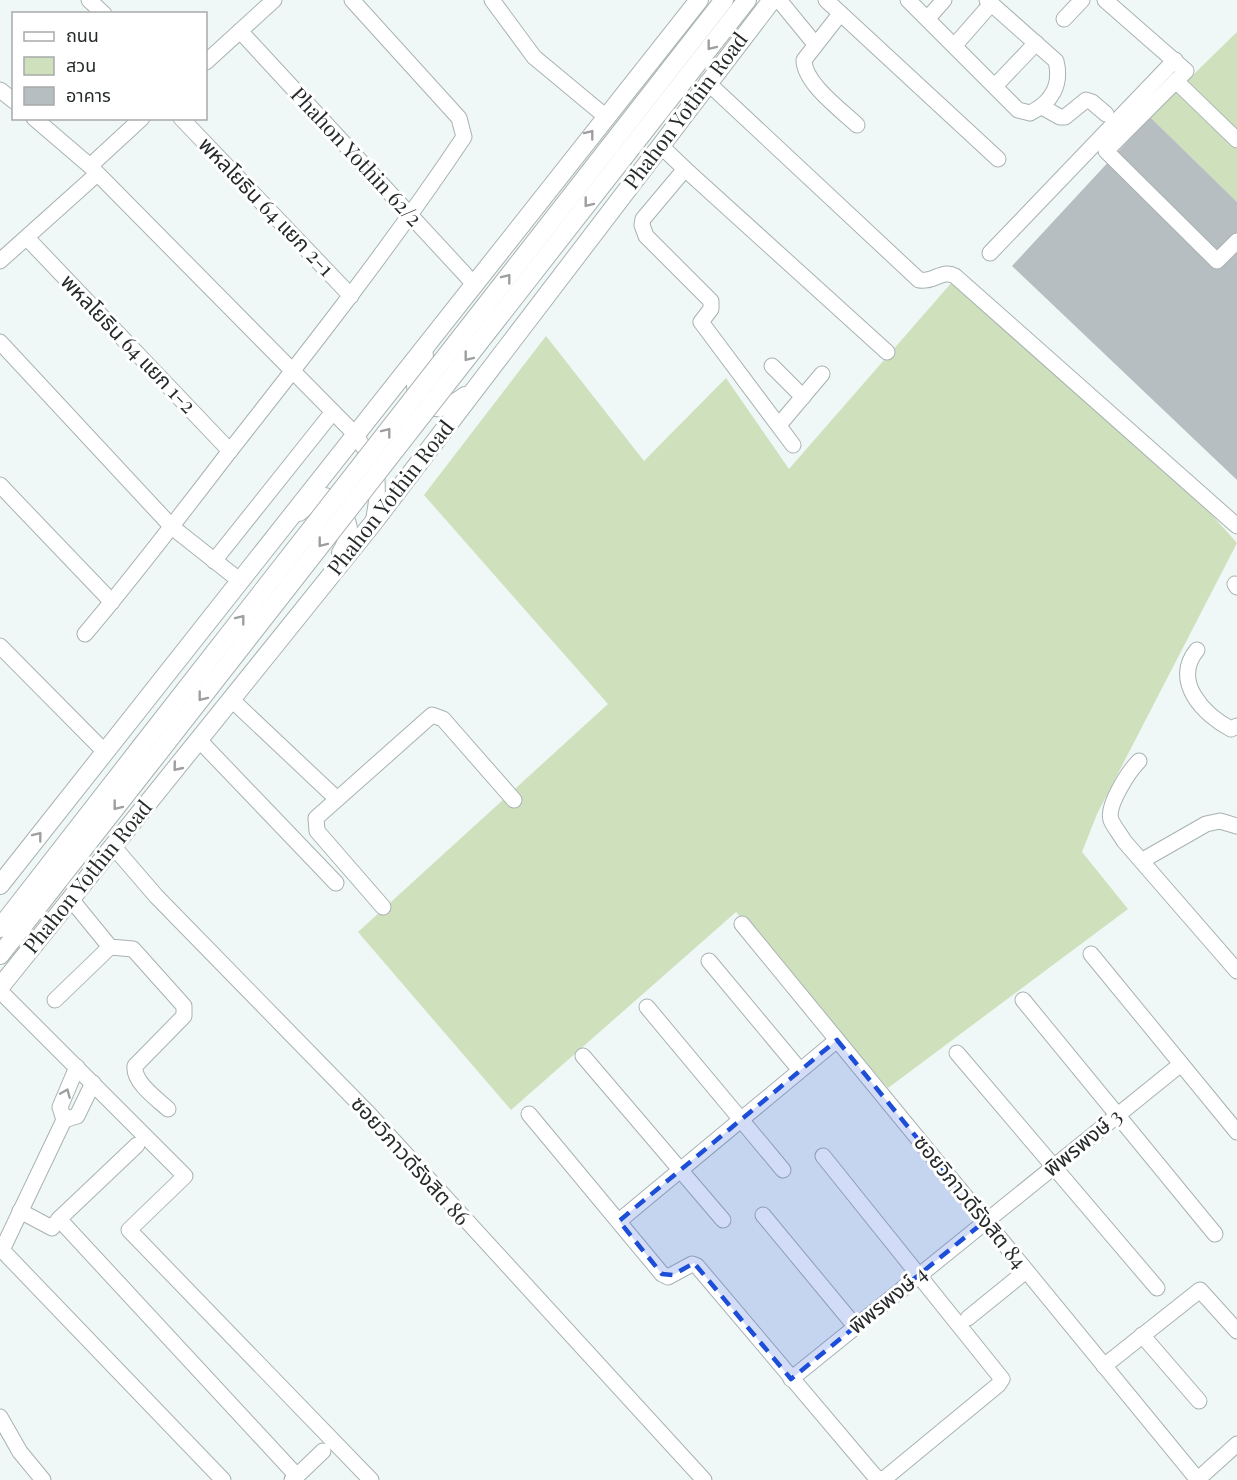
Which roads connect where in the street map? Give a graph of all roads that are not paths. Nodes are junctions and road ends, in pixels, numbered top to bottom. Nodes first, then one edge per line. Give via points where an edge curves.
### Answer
1 (89, 0) edge
2 (274, 0) edge
3 (352, 0) edge
4 (492, 0) edge
5 (699, 0) edge
6 (724, 0) edge
7 (747, 0) edge
8 (772, 0) edge
9 (779, 0) edge
10 (826, 0) edge
11 (908, 0) edge
12 (944, 0) edge
13 (1082, 0) edge
14 (1105, 0) edge
15 (989, 2) edge
16 (102, 12) edge
17 (840, 14) junction
18 (927, 18) junction
19 (1064, 19) dead end
20 (240, 31) junction
21 (1036, 43) junction
22 (815, 44) junction
23 (955, 45) junction
24 (1174, 60) junction
25 (207, 61) edge
26 (1176, 81) junction
27 (707, 82) junction
28 (996, 85) junction
29 (0, 90) edge
30 (12, 99) edge
31 (1042, 107) junction
32 (1106, 114) dead end
33 (605, 116) junction
34 (36, 120) edge
35 (140, 120) edge
36 (183, 120) edge
37 (857, 125) dead end
38 (1237, 140) edge
39 (661, 146) junction
40 (617, 151) junction
41 (998, 159) dead end
42 (685, 169) junction
43 (94, 170) junction
44 (411, 216) junction
45 (27, 238) junction
46 (1237, 241) edge
47 (990, 253) dead end
48 (0, 261) edge
49 (473, 283) junction
50 (351, 296) junction
51 (444, 322) junction
52 (0, 342) edge
53 (887, 352) dead end
54 (497, 362) junction
55 (772, 366) dead end
56 (292, 373) junction
57 (822, 374) dead end
58 (803, 397) junction
59 (332, 413) junction
60 (779, 425) junction
61 (353, 433) junction
62 (793, 445) dead end
63 (230, 452) junction
64 (0, 485) edge
65 (373, 522) junction
66 (1237, 526) edge
67 (172, 527) junction
68 (268, 543) junction
69 (214, 561) junction
70 (239, 580) junction
71 (318, 590) junction
72 (112, 602) junction
73 (85, 634) dead end
74 (1, 650) edge
75 (1197, 650) dead end
76 (232, 700) junction
77 (1237, 726) edge
78 (199, 740) junction
79 (104, 751) junction
80 (147, 754) junction
81 (1138, 761) dead end
82 (337, 799) junction
83 (514, 800) dead end
84 (1237, 826) edge
85 (113, 846) junction
86 (1143, 860) junction
87 (336, 883) dead end
88 (0, 885) edge
89 (70, 898) junction
90 (383, 906) dead end
91 (742, 924) dead end
92 (0, 928) edge
93 (110, 947) junction
94 (1091, 954) dead end
95 (0, 955) edge
96 (709, 961) dead end
97 (1237, 972) edge
98 (0, 989) edge
99 (55, 1000) dead end
100 (1023, 1000) dead end
101 (647, 1007) dead end
102 (837, 1040) junction
103 (957, 1053) dead end
104 (583, 1056) dead end
105 (1182, 1064) junction
106 (77, 1067) junction
107 (799, 1069) junction
108 (93, 1083) junction
109 (168, 1109) dead end
110 (529, 1113) dead end
111 (1119, 1115) junction
112 (739, 1119) junction
113 (64, 1120) junction
114 (1237, 1132) edge
115 (137, 1145) dead end
116 (823, 1156) dead end
117 (1054, 1167) junction
118 (679, 1170) junction
119 (783, 1170) dead end
120 (20, 1211) junction
121 (763, 1215) dead end
122 (59, 1220) junction
123 (723, 1220) dead end
124 (619, 1221) junction
125 (985, 1221) junction
126 (1215, 1234) dead end
127 (1026, 1271) junction
128 (920, 1274) junction
129 (1156, 1288) dead end
130 (968, 1318) dead end
131 (855, 1326) junction
132 (1236, 1329) edge
133 (1143, 1335) junction
134 (1104, 1366) junction
135 (791, 1379) junction
136 (1199, 1401) dead end
137 (0, 1417) edge
138 (1237, 1444) edge
139 (323, 1450) dead end
140 (294, 1478) edge
141 (43, 1480) edge
142 (223, 1480) edge
143 (371, 1480) edge
144 (704, 1480) edge
145 (1198, 1480) edge

1 - 16 street
2 - 20 street
3 - 44 street via 462,123 464,137
4 - 33 street via 534,57
5 - 33 main road
6 - 40 main road, Phahon Yothin Road
7 -> 40 main road, Phahon Yothin Road
8 - 27 main road, Phahon Yothin Road
9 - 22 street
10 - 17 street
11 - 18 street
12 - 18 street
13 - 19 street
14 - 24 street
15 - 21 street
15 - 23 street
17 - 22 street
17 - 41 street
18 - 23 street
20 - 25 street
20 - 44 street, Phahon Yothin 62/2
21 - 28 street
21 - 31 street via 1056,61 1059,73 1057,87
22 - 37 street via 804,60 807,74
23 - 28 street
24 - 26 street via 1186,71
24 - 47 street
26 - 38 street
26 - 46 street via 1106,151 1216,261
27 - 39 main road, Phahon Yothin Road
27 - 66 street via 919,280 932,280 943,274 955,276
28 - 31 street via 1024,113
29 - 30 street
31 - 32 street via 1065,117 1086,100
49 -> 33 main road
34 - 43 street
35 - 43 street
36 - 50 street, พหลโยธิน 64 แยก 2-1
39 - 42 street
39 - 54 main road, Phahon Yothin Road
40 - 80 main road, Phahon Yothin Road, bridge
42 - 53 street
42 - 60 street via 643,219 646,236 711,301 711,309 701,322
43 - 45 street
43 - 56 street
44 - 49 street, Phahon Yothin 62/2
44 - 50 street
45 - 48 street
45 - 63 street, พหลโยธิน 64 แยก 1-2
49 - 51 main road
50 - 56 street
51 - 54 main road via 416,372 416,390 425,403 435,408 454,404
51 - 61 main road
52 - 67 street
54 - 65 main road, Phahon Yothin Road
55 - 58 street
56 - 59 street
56 - 63 street
57 - 58 street
58 - 60 street
59 - 61 street
59 - 69 street
60 - 62 street
61 - 65 street via 370,455 380,487
61 - 68 main road
63 - 67 street
64 - 72 street
65 - 71 main road, Phahon Yothin Road
67 - 69 street
67 - 72 street
68 - 70 main road
68 - 71 main road via 313,500 325,497 339,508 349,524 348,543
69 - 70 street
70 - 79 main road
71 - 76 main road, Phahon Yothin Road
72 - 73 street
74 - 79 street
75 - 77 street via 1187,672 1193,694 1219,723 1231,729
76 - 78 main road, Phahon Yothin Road
76 - 82 street
78 -> 85 main road, Phahon Yothin Road
78 - 87 street
88 -> 79 main road
80 - 92 main road, Phahon Yothin Road
80 -> 95 main road, Phahon Yothin Road
81 - 86 street via 1110,812 1124,841
82 - 83 street via 432,715 443,719
82 - 90 street via 316,818 315,827
84 - 86 street via 1220,821 1206,824
85 - 89 main road, Phahon Yothin Road
85 - 144 street, ซอยวิภาวดีรังสิต 86 via 156,896 370,1115
86 - 97 street
89 - 93 street
89 - 98 main road, Phahon Yothin Road
91 - 102 street, ซอยวิภาวดีรังสิต 84
93 - 99 street
93 - 109 street via 133,949 184,1006 184,1016 135,1066 134,1072
94 - 105 street
96 - 107 street
98 - 106 street
100 - 111 street
101 - 112 street
102 - 107 street
102 - 125 street, ซอยวิภาวดีรังสิต 84
103 - 117 street
104 - 118 street
105 - 111 street, พิพรพงษ์ 3
105 - 114 street
106 - 108 street
113 -> 106 street via 60,1107
107 - 112 street
108 - 113 street via 77,1116
108 - 143 street via 185,1176 129,1230
110 - 124 street
111 - 117 street, พิพรพงษ์ 3
111 - 126 street
112 - 118 street
112 - 119 street
113 - 120 street
115 - 122 street
116 - 128 street
117 - 125 street, พิพรพงษ์ 3
117 - 129 street
118 - 123 street
118 - 124 street
120 - 122 street via 52,1228
120 - 142 street via 2,1250
121 - 131 street
122 - 140 street
124 - 135 street via 662,1275 668,1277 692,1264 697,1266
125 - 127 street, ซอยวิภาวดีรังสิต 84
125 - 128 street, พิพรพงษ์ 4
127 - 130 street
127 - 134 street, ซอยวิภาวดีรังสิต 84
128 - 131 street, พิพรพงษ์ 4
128 - 135 street via 1002,1379 884,1479 877,1478
131 - 135 street, พิพรพงษ์ 4
132 - 133 street via 1200,1290
133 - 134 street
133 - 136 street
134 - 145 street, ซอยวิภาวดีรังสิต 84
137 - 141 street via 20,1452
138 - 145 street
139 - 140 street

